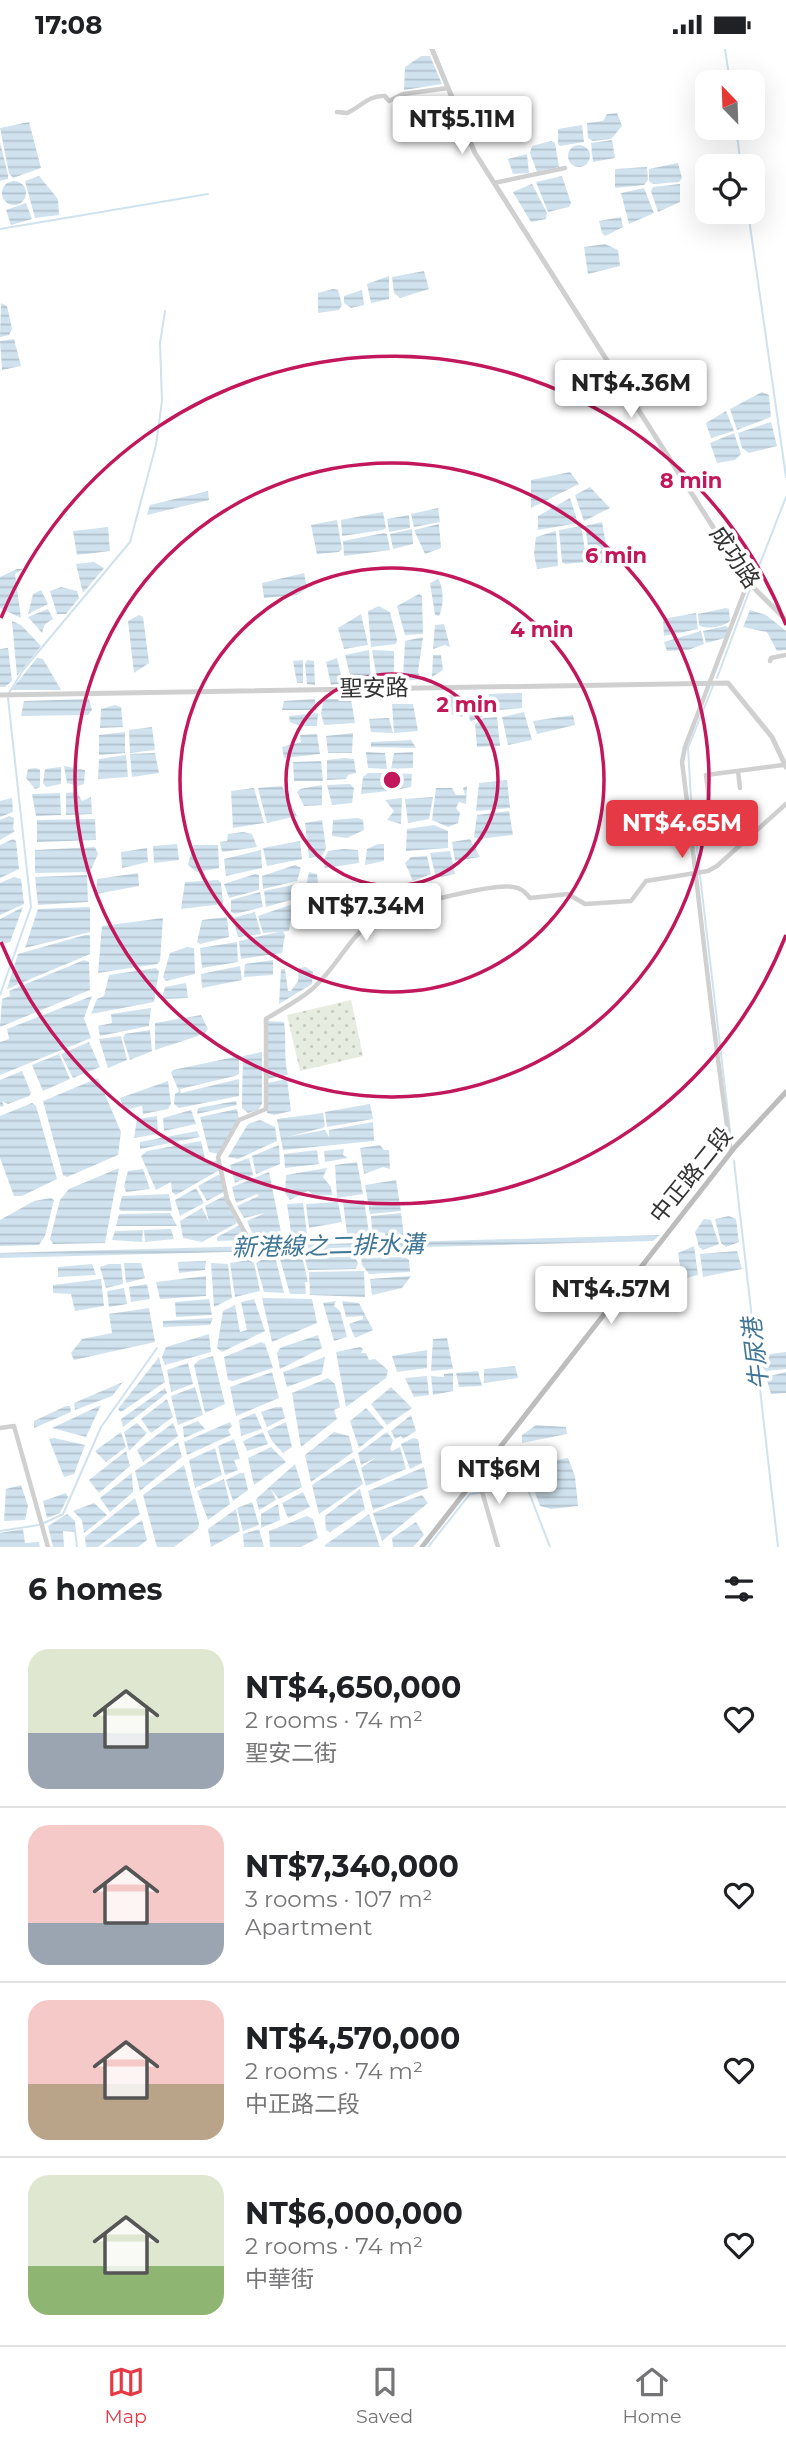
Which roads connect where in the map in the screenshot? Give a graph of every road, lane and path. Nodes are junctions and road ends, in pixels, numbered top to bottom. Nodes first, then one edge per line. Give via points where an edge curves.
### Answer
1 (432, 49) edge
2 (448, 88) junction
3 (337, 112) dead end
4 (565, 168) dead end
5 (494, 183) junction
6 (751, 585) junction
7 (786, 620) edge
8 (786, 655) edge
9 (770, 661) dead end
10 (710, 681) junction
11 (0, 695) edge
12 (784, 766) edge
13 (738, 771) junction
14 (740, 788) dead end
15 (709, 799) dead end
16 (786, 804) edge
17 (699, 872) junction
18 (786, 1092) edge
19 (731, 1152) junction
20 (250, 1242) dead end
21 (0, 1429) edge
22 (474, 1480) junction
23 (48, 1547) edge
24 (422, 1547) edge
25 (498, 1547) edge

1 - 2 street, 成功路
2 - 3 street via 403,94 388,101 379,96 347,113
2 - 5 street, 成功路 via 475,153
4 - 5 street
5 - 6 street, 成功路
6 - 7 street, 成功路
6 - 10 street
8 - 9 street
10 - 11 street, 聖安路
10 - 12 street, 聖安路 via 734,686 772,737
10 - 17 street via 682,762
12 - 13 street
13 - 14 street
13 - 15 street via 706,775
16 - 17 street via 717,866
17 - 19 street via 714,1040
17 - 20 street via 646,881 631,901 585,905 568,894 530,898 522,889 509,886 461,893 384,912 356,934 312,990 266,1019 266,1109 239,1120 218,1157 227,1199
18 - 19 main road, 中正路二段
19 - 22 main road, 中正路二段
21 - 23 street via 14,1426
22 - 24 main road, 中正路二段
22 - 25 street via 481,1488

